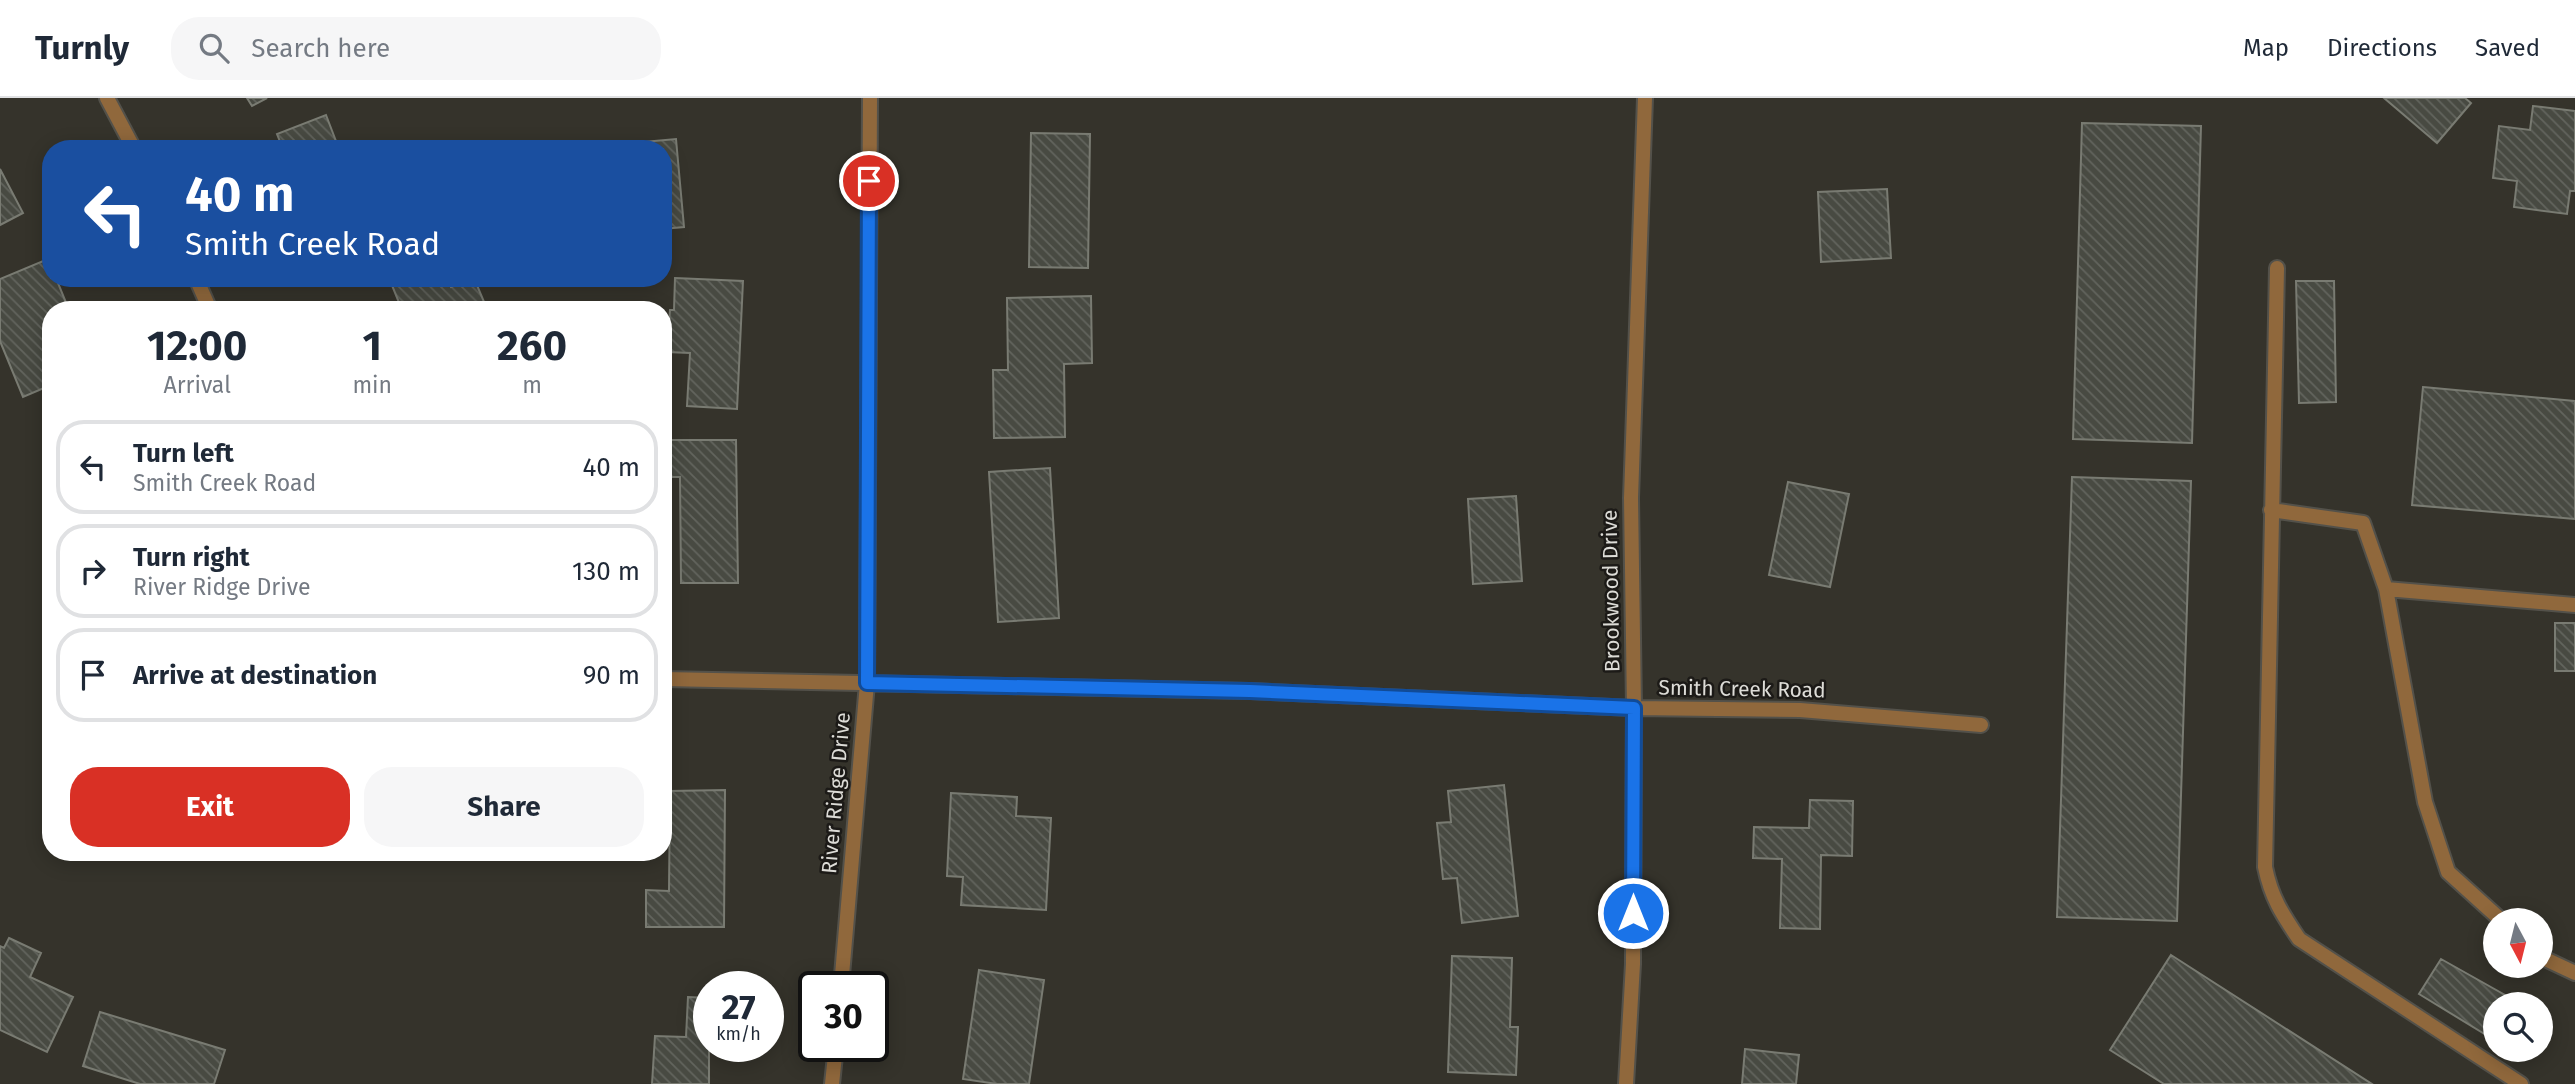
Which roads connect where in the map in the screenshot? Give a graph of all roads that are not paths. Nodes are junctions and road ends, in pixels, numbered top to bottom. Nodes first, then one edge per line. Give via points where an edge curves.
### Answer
1 (107, 98) edge
2 (870, 98) edge
3 (1645, 98) edge
4 (129, 140) edge
5 (2277, 268) dead end
6 (2271, 510) junction
7 (2386, 589) junction
8 (2575, 605) edge
9 (672, 679) edge
10 (867, 683) junction
11 (1634, 708) junction
12 (1980, 724) dead end
13 (2488, 908) edge
14 (2553, 963) edge
15 (842, 971) edge
16 (2575, 974) edge
17 (834, 1062) edge
18 (832, 1084) edge
19 (1626, 1084) edge
20 (2521, 1084) edge

1 - 4 street
2 - 10 street, River Ridge Drive
3 - 11 street, Brookwood Drive via 1630,498
5 - 6 street
6 - 7 street via 2363,523
6 - 20 street via 2265,867 2269,890 2300,939
7 - 8 street
7 - 13 street via 2425,802 2448,872
9 - 10 street, Smith Creek Road
10 - 11 street, Smith Creek Road via 1250,691
10 - 15 street, River Ridge Drive
11 - 12 street, Smith Creek Road via 1800,710
11 - 19 street, Brookwood Drive via 1633,964
14 - 16 street
17 - 18 street

